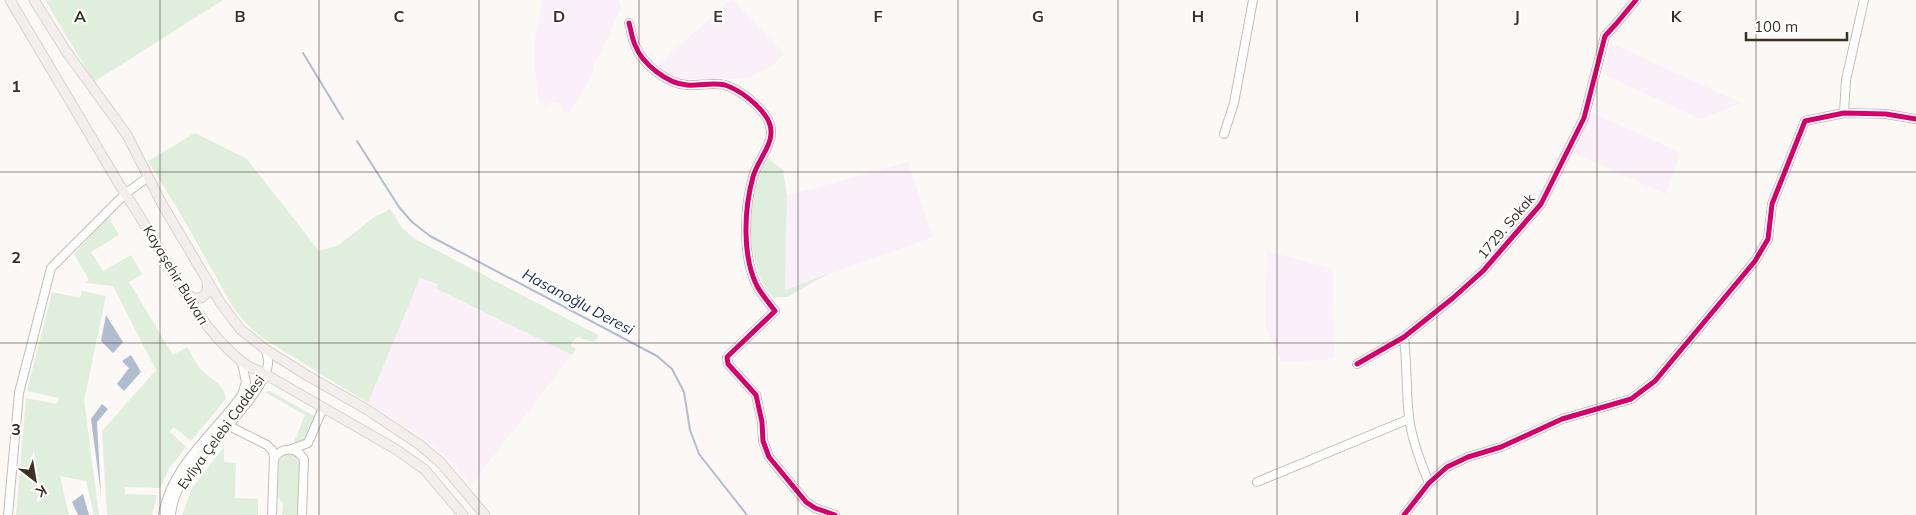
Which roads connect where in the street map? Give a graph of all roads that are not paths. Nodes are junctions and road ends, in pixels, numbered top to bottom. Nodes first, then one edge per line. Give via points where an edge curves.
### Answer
1 (10, 0) edge
2 (34, 0) edge
3 (1254, 0) edge
4 (1636, 0) edge
5 (1864, 0) edge
6 (629, 23) dead end
7 (1844, 114) junction
8 (1916, 119) edge
9 (1224, 134) dead end
10 (148, 176) junction
11 (125, 194) junction
12 (203, 271) junction
13 (186, 293) junction
14 (1404, 336) junction
15 (265, 349) junction
16 (242, 363) junction
17 (1357, 364) dead end
18 (265, 374) junction
19 (323, 408) junction
20 (1409, 419) junction
21 (227, 425) junction
22 (292, 449) junction
23 (274, 458) junction
24 (1257, 482) dead end
25 (1429, 483) junction
26 (485, 514) edge
27 (8, 515) edge
28 (163, 515) edge
29 (171, 515) edge
30 (272, 515) edge
31 (302, 515) edge
32 (463, 515) edge
33 (835, 515) edge
34 (1404, 515) edge

1 - 11 main road, Kayaşehir Bulvarı
2 - 10 main road, Kayaşehir Bulvarı via 66,51 127,135
3 - 9 street via 1234,103
4 - 14 street, 1729. Sokak via 1605,36 1584,118 1541,204 1483,271
5 - 7 street via 1846,80
6 - 33 street via 641,56 661,76 674,84 725,85 756,105 771,127 771,139 753,175 746,213 750,266 758,287 775,311 727,357 728,364 756,395 763,442 769,457 806,502
7 - 8 street via 1886,114
7 - 25 street via 1805,121 1772,204 1768,239 1755,261 1655,381 1631,399 1562,419 1501,447 1468,456 1447,467
10 - 11 street
10 - 12 main road, Kayaşehir Bulvarı
11 - 13 main road, Kayaşehir Bulvarı
11 - 27 street via 51,268 19,393
12 - 13 main road via 209,287 206,295 199,299
12 - 15 main road, Kayaşehir Bulvarı via 232,320
13 - 16 main road, Kayaşehir Bulvarı via 209,329
14 - 17 street, 1729. Sokak
14 - 20 street
15 - 18 street, Evliya Çelebi Caddesi via 268,358
15 - 26 main road, Kayaşehir Bulvarı via 420,445 441,462
16 - 18 main road, Kayaşehir Bulvarı
16 - 28 street, Evliya Çelebi Caddesi via 246,382 242,395 179,473 169,491
18 - 19 main road, Kayaşehir Bulvarı
18 - 21 street, Evliya Çelebi Caddesi via 252,396
19 - 22 street via 308,443
19 - 32 main road, Kayaşehir Bulvarı via 397,450 424,470
20 - 24 street
20 - 25 street
21 - 23 street via 267,445
21 - 29 street, Evliya Çelebi Caddesi via 182,483
22 - 23 street via 281,451
22 - 31 street via 304,459
23 - 30 street
25 - 34 street

